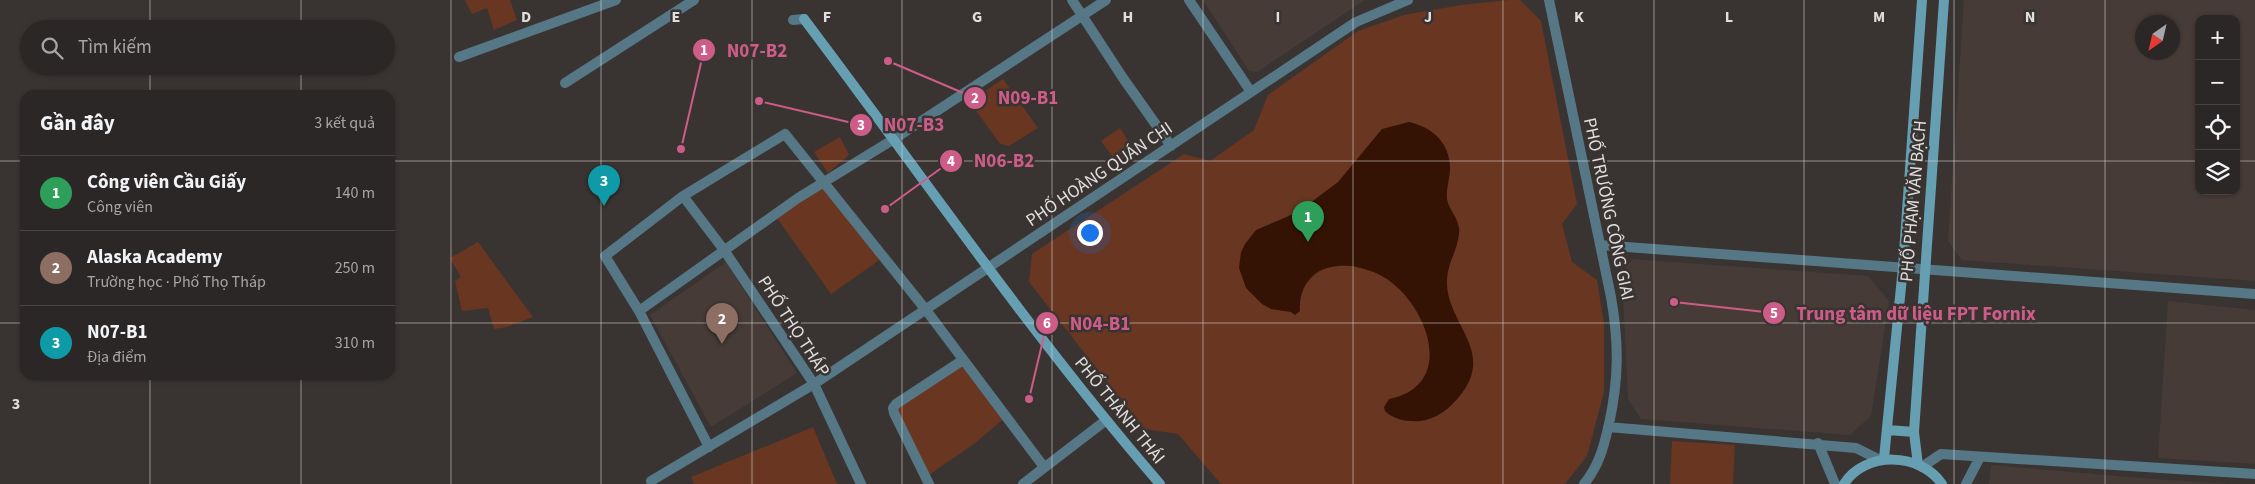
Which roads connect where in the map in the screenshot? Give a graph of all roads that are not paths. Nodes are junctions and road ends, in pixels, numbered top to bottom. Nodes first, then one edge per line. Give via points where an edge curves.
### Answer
1 (616, 0) edge
2 (694, 0) edge
3 (1072, 0) edge
4 (1106, 0) edge
5 (1189, 0) edge
6 (1408, 0) edge
7 (1549, 0) edge
8 (1922, 0) edge
9 (1944, 0) edge
10 (1082, 16) junction
11 (804, 19) joint
12 (792, 20) dead end
13 (458, 58) dead end
14 (565, 83) dead end
15 (1251, 92) junction
16 (894, 139) junction
17 (1171, 146) junction
18 (825, 183) junction
19 (684, 196) junction
20 (1600, 245) junction
21 (724, 250) junction
22 (989, 268) junction
23 (1903, 268) junction
24 (1925, 269) junction
25 (2255, 294) edge
26 (926, 310) junction
27 (638, 311) junction
28 (962, 360) junction
29 (814, 384) junction
30 (1105, 421) junction
31 (1608, 427) junction
32 (1888, 430) junction
33 (1914, 432) junction
34 (1818, 444) junction
35 (709, 447) junction
36 (1980, 457) junction
37 (1882, 459) junction
38 (1920, 466) junction
39 (1044, 467) junction
40 (2255, 474) edge
41 (651, 481) dead end
42 (861, 484) edge
43 (929, 484) edge
44 (1023, 484) edge
45 (1160, 484) edge
46 (1584, 484) edge
47 (1835, 484) edge
48 (1844, 484) edge
49 (1942, 484) edge
50 (1966, 484) edge

1 - 13 street
2 - 14 street
3 - 10 street
4 - 10 street
5 - 15 street
6 - 15 street, PHỐ HOÀNG QUÁN CHI via 1356,22
7 - 20 street, PHỐ TRƯƠNG CÔNG GIAI
8 - 23 main road, PHỐ PHẠM VĂN BẠCH
9 - 24 main road, PHỐ PHẠM VĂN BẠCH
10 - 16 street
10 - 17 street
11 - 12 street
11 - 16 main road, PHỐ THÀNH THÁI
15 - 17 street, PHỐ HOÀNG QUÁN CHI
16 - 18 street
16 - 22 main road, PHỐ THÀNH THÁI
17 - 22 street, PHỐ HOÀNG QUÁN CHI
18 - 19 street via 785,134
18 - 21 street
18 - 26 street
19 - 21 street, PHỐ THỌ THÁP
19 - 27 street via 605,256
20 - 23 street
20 - 31 street, PHỐ TRƯƠNG CÔNG GIAI via 1618,336 1617,379
21 - 27 street
21 - 29 street, PHỐ THỌ THÁP
22 - 26 street, PHỐ HOÀNG QUÁN CHI
22 - 30 main road, PHỐ THÀNH THÁI
23 - 24 street
23 - 32 main road, PHỐ PHẠM VĂN BẠCH
24 - 25 street
24 - 33 main road, PHỐ PHẠM VĂN BẠCH
26 - 28 street
26 - 29 street, PHỐ HOÀNG QUÁN CHI
27 - 35 street
28 - 39 street
28 - 43 street via 893,408
29 - 35 street, PHỐ HOÀNG QUÁN CHI
29 - 42 street, PHỐ THỌ THÁP
30 - 39 street
30 - 45 main road, PHỐ THÀNH THÁI
31 - 34 street
31 - 46 street, PHỐ TRƯƠNG CÔNG GIAI via 1599,459
32 - 33 main road
32 - 37 main road, PHỐ PHẠM VĂN BẠCH
33 - 38 main road, PHỐ PHẠM VĂN BẠCH
34 - 37 street via 1856,448
34 - 47 street
35 - 41 street, PHỐ HOÀNG QUÁN CHI
36 - 38 street via 1941,454
36 - 40 street
36 - 50 street
37 - 38 main road via 1908,461
37 - 48 main road via 1855,473
38 - 49 main road
39 - 44 street

